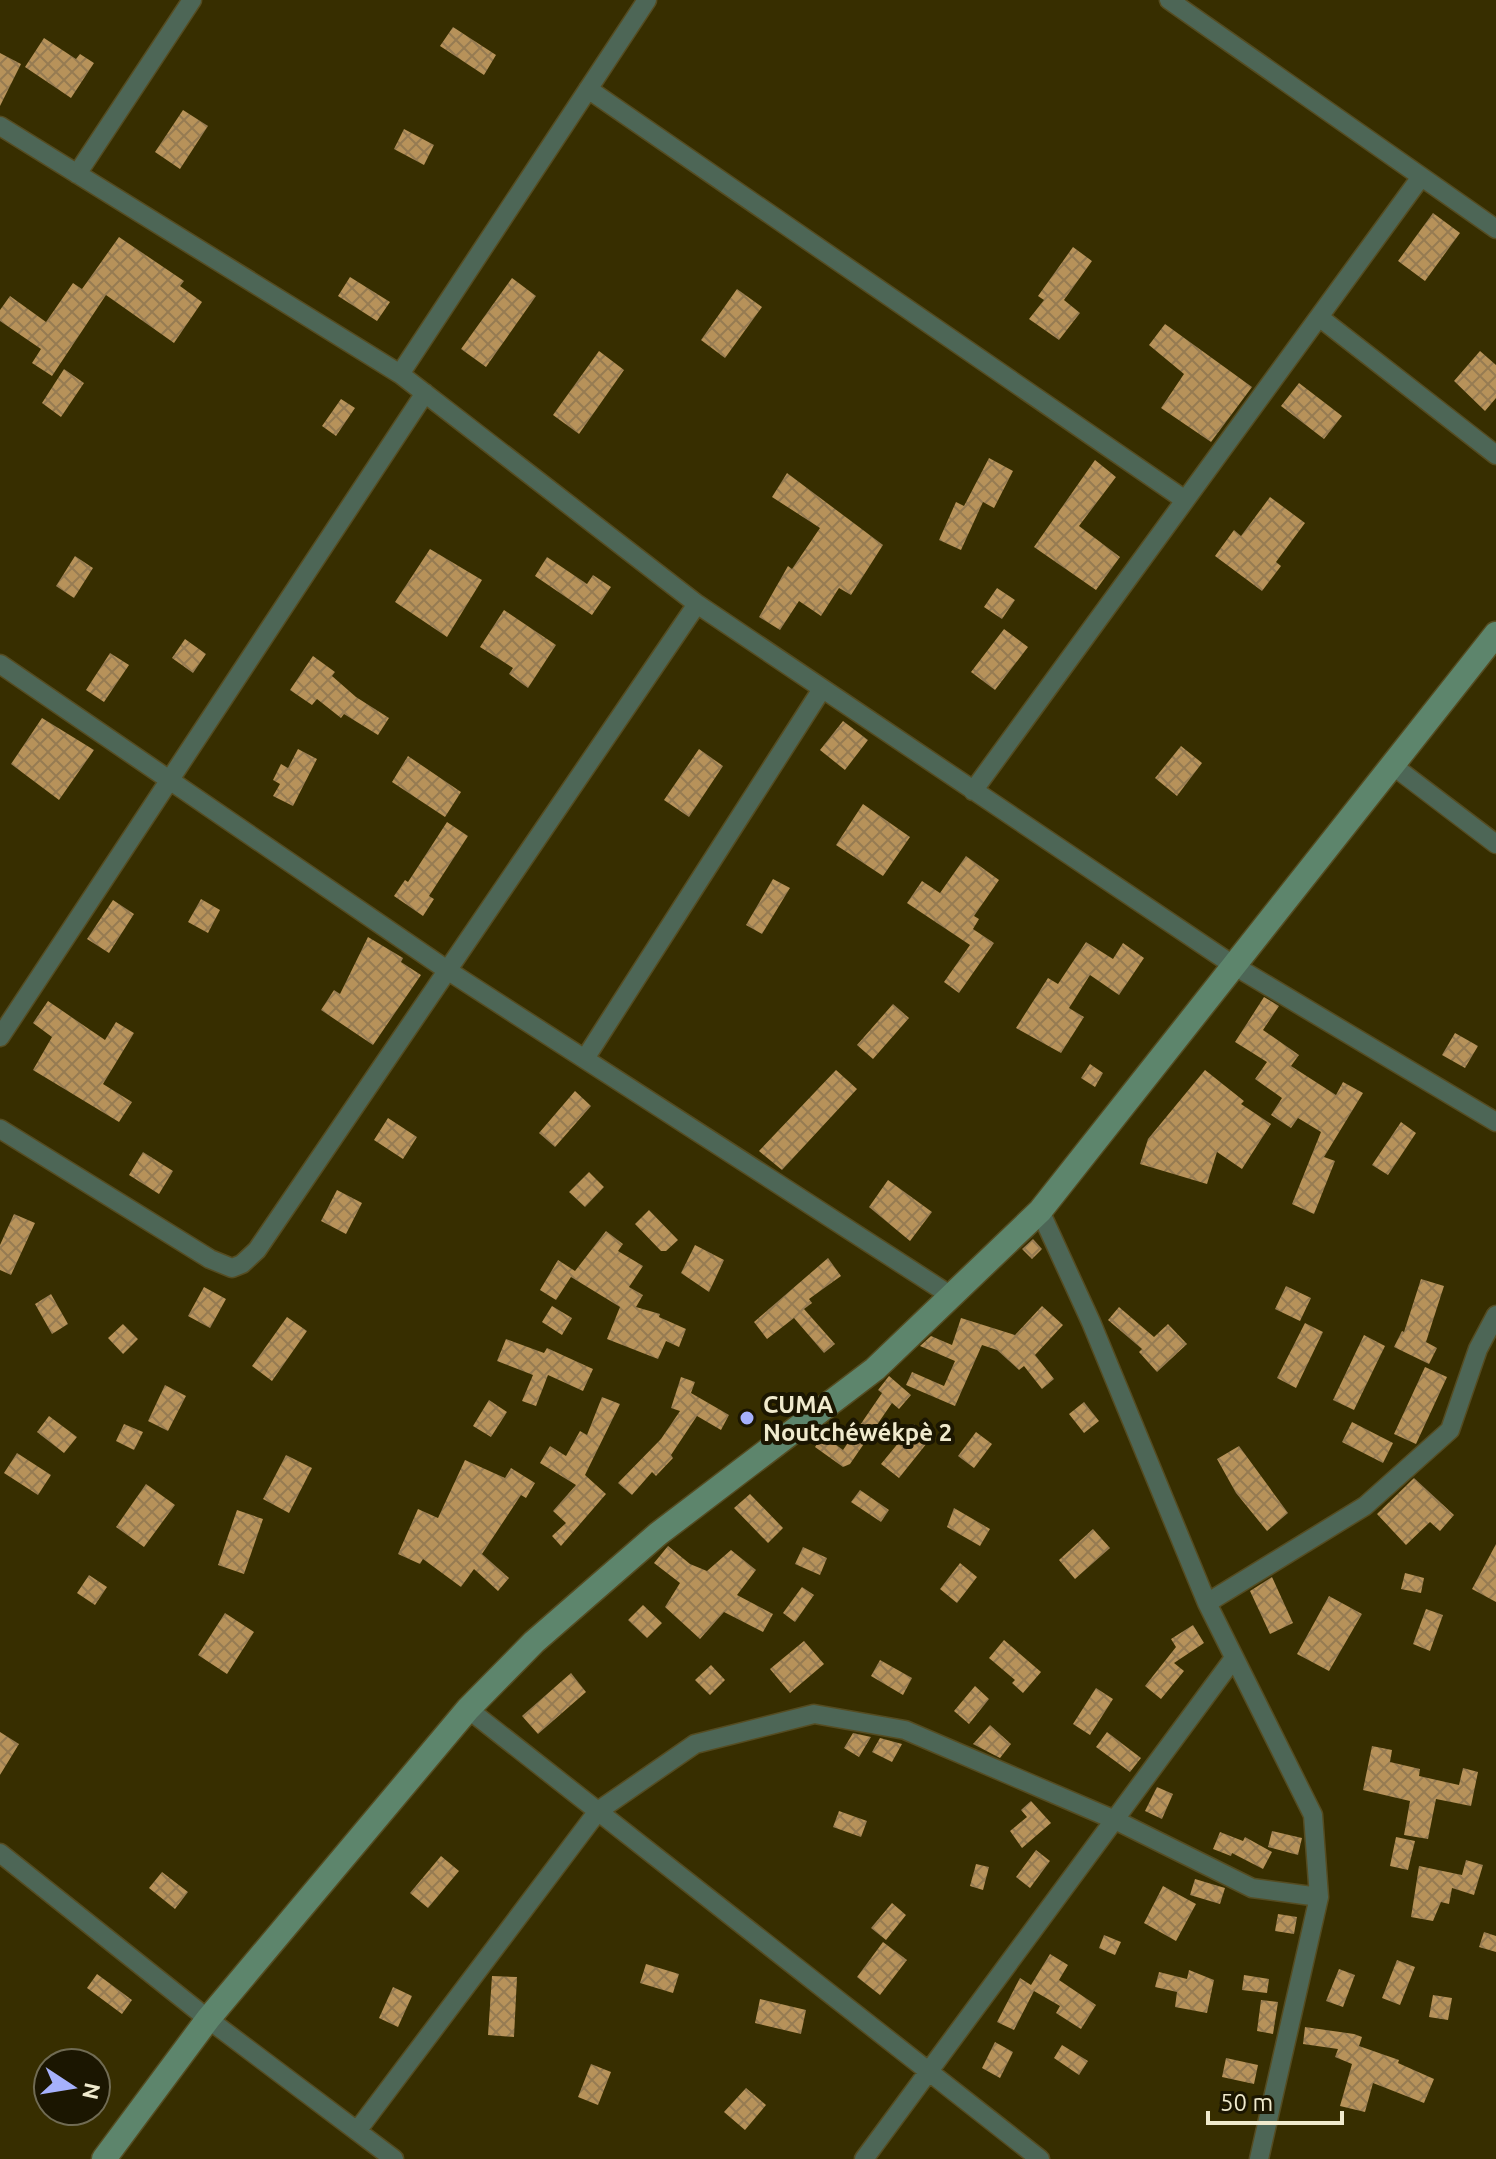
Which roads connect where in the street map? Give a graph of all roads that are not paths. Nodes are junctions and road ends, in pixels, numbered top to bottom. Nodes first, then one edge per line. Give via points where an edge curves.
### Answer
1 (192, 0) edge
2 (647, 0) edge
3 (1169, 0) edge
4 (588, 89) junction
5 (0, 126) edge
6 (77, 174) junction
7 (1421, 177) junction
8 (1496, 229) edge
9 (1319, 317) junction
10 (400, 374) junction
11 (425, 393) junction
12 (1496, 455) edge
13 (1185, 500) junction
14 (697, 604) junction
15 (1496, 634) edge
16 (0, 664) edge
17 (822, 689) junction
18 (1392, 765) junction
19 (170, 782) junction
20 (973, 791) junction
21 (1496, 844) edge
22 (1233, 965) junction
23 (447, 970) junction
24 (0, 1037) edge
25 (586, 1057) junction
26 (1496, 1122) edge
27 (0, 1129) edge
28 (1040, 1211) junction
29 (953, 1297) junction
30 (1496, 1315) edge
31 (1207, 1603) junction
32 (1234, 1658) junction
33 (468, 1709) junction
34 (598, 1811) junction
35 (1115, 1820) junction
36 (0, 1853) edge
37 (1319, 1897) junction
38 (208, 2019) junction
39 (929, 2073) junction
40 (357, 2131) junction
41 (104, 2159) edge
42 (394, 2159) edge
43 (864, 2159) edge
44 (1040, 2159) edge
45 (1259, 2159) edge

1 - 6 street
2 - 4 street
3 - 7 street
4 - 10 street
4 - 13 street
5 - 6 street
6 - 10 street
7 - 8 street
7 - 9 street
9 - 12 street
9 - 13 street
10 - 11 street
11 - 14 street
11 - 19 street
13 - 20 street
14 - 17 street
14 - 23 street
15 - 18 main road
16 - 19 street
17 - 20 street
17 - 25 street
18 - 21 street
18 - 22 main road
19 - 23 street
19 - 24 street
20 - 22 street
22 - 26 street
22 - 28 main road
23 - 25 street
23 - 27 street via 257,1250 232,1268
25 - 29 street
28 - 29 main road
28 - 31 street
29 - 33 main road via 875,1369 626,1561
30 - 31 street via 1478,1349 1450,1430 1365,1506
31 - 32 street
32 - 35 street
32 - 37 street via 1313,1815
33 - 34 street
33 - 38 main road
34 - 35 street via 695,1744 814,1714 905,1730
34 - 39 street
34 - 40 street
35 - 37 street via 1252,1888
35 - 39 street
36 - 38 street
37 - 45 street
38 - 40 street
38 - 41 main road
39 - 43 street
39 - 44 street
40 - 42 street

